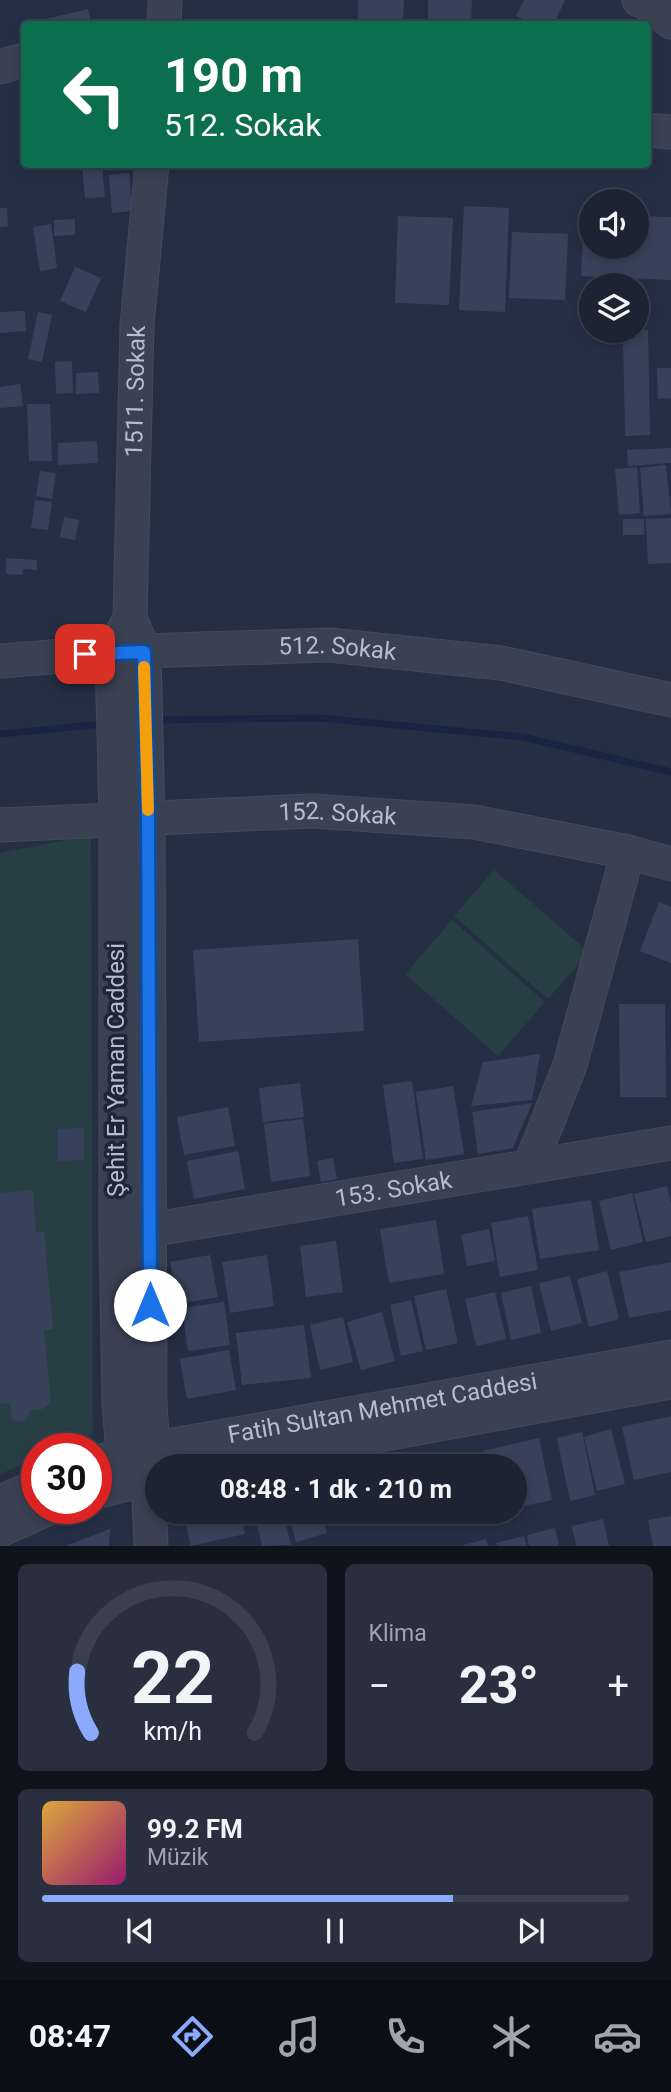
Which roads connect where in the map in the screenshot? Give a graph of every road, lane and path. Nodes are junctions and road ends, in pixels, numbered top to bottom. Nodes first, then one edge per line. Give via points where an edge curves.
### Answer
1 (165, 0) edge
2 (639, 0) edge
3 (164, 21) edge
4 (671, 22) edge
5 (21, 61) edge
6 (0, 67) edge
7 (651, 130) edge
8 (671, 132) edge
9 (152, 168) edge
10 (0, 661) edge
11 (128, 663) junction
12 (671, 700) edge
13 (132, 807) junction
14 (0, 825) edge
15 (628, 852) junction
16 (671, 864) edge
17 (671, 1143) edge
18 (530, 1166) junction
19 (151, 1230) junction
20 (117, 1235) junction
21 (671, 1357) edge
22 (671, 1382) edge
23 (274, 1454) edge
24 (136, 1464) edge
25 (112, 1481) edge
26 (21, 1493) edge
27 (0, 1502) edge
28 (21, 1521) edge
29 (0, 1530) edge
30 (151, 1546) edge

1 - 3 street
2 - 4 street
5 - 6 street
7 - 8 street
9 - 11 street, 1511. Sokak via 137,325
10 - 11 street, 512. Sokak
11 - 12 street, 512. Sokak via 328,645 501,663
11 - 13 street, Şehit Er Yaman Caddesi
13 - 14 street, 152. Sokak
13 - 15 street, 152. Sokak via 313,811 474,822
13 - 19 street, Şehit Er Yaman Caddesi
13 - 20 street, Şehit Er Yaman Caddesi
15 - 16 street, 152. Sokak
15 - 18 street via 570,1065
17 - 18 street, 153. Sokak
18 - 19 street, 153. Sokak
19 - 20 street, 153. Sokak
19 - 24 street, Şehit Er Yaman Caddesi via 150,1404
20 - 24 street, Şehit Er Yaman Caddesi via 119,1403
21 - 24 street, Fatih Sultan Mehmet Caddesi
22 - 23 street, Fatih Sultan Mehmet Caddesi
24 - 25 street, Fatih Sultan Mehmet Caddesi
24 - 30 street, Şehit Er Yaman Caddesi
26 - 27 street
28 - 29 street

